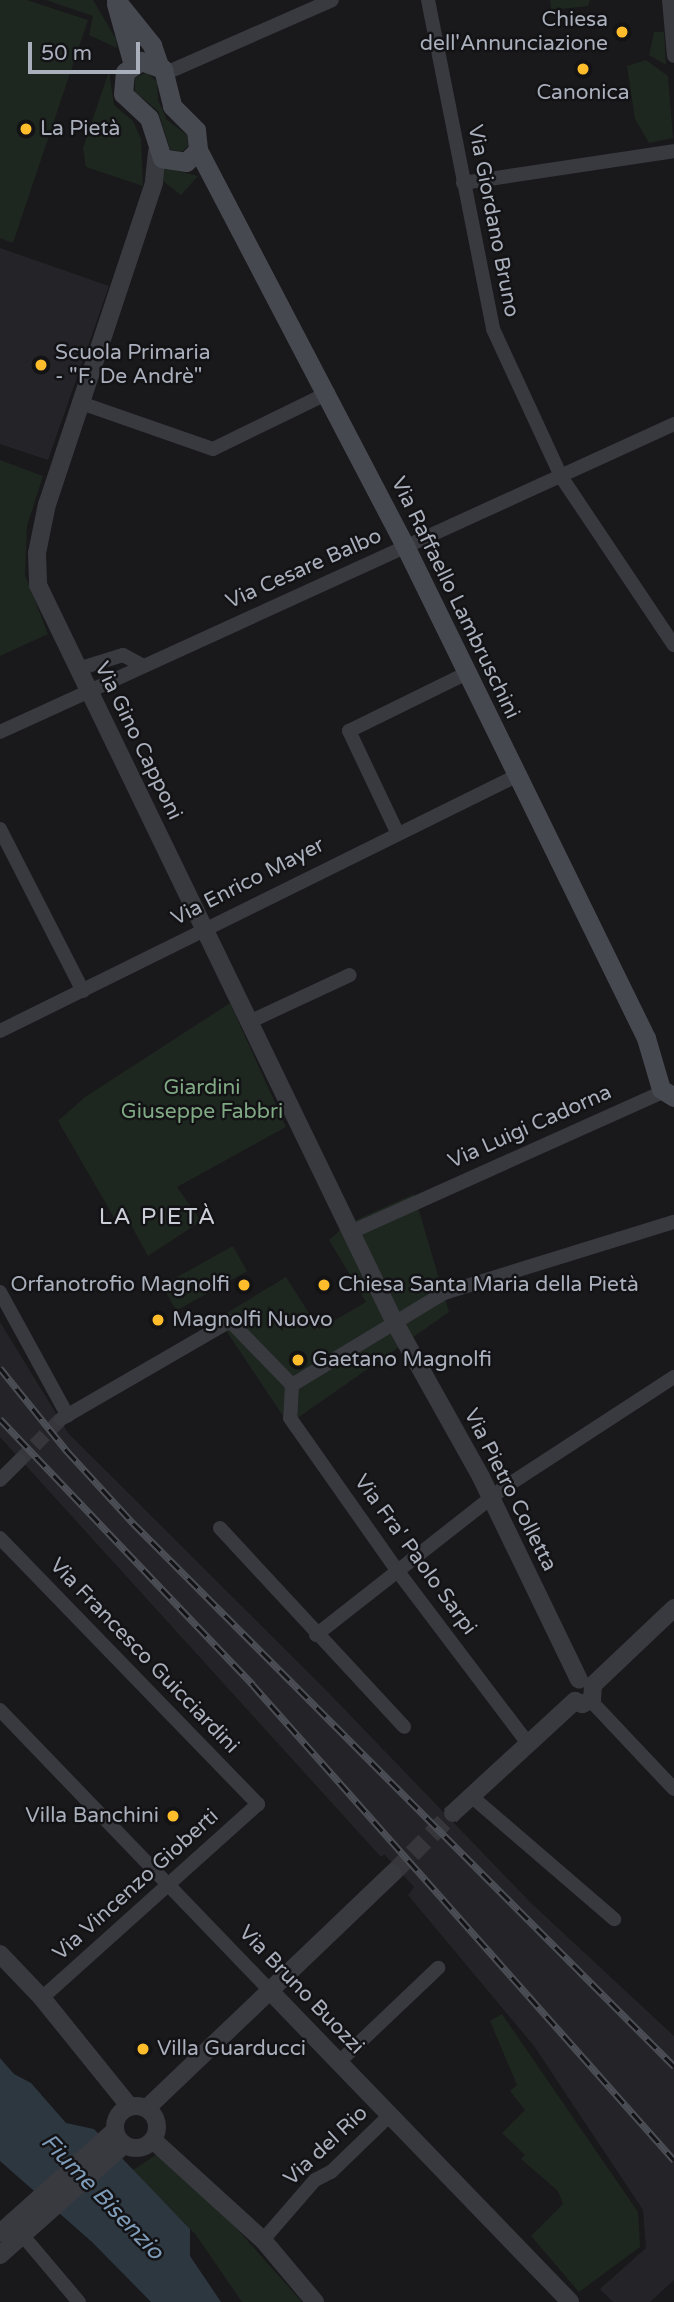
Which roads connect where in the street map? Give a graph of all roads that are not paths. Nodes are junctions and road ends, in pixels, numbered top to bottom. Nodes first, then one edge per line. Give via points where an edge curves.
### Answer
1 (115, 0) edge
2 (332, 0) edge
3 (428, 0) edge
4 (669, 0) edge
5 (674, 56) edge
6 (133, 65) junction
7 (162, 69) junction
8 (674, 151) edge
9 (157, 152) junction
10 (192, 156) junction
11 (463, 183) junction
12 (328, 393) junction
13 (82, 403) junction
14 (674, 424) edge
15 (562, 478) junction
16 (405, 546) junction
17 (674, 645) edge
18 (142, 665) junction
19 (78, 669) junction
20 (467, 673) junction
21 (90, 694) junction
22 (0, 732) edge
23 (518, 775) junction
24 (0, 829) edge
25 (397, 832) junction
26 (204, 928) junction
27 (350, 975) dead end
28 (83, 991) junction
29 (249, 1022) junction
30 (0, 1031) edge
31 (670, 1087) edge
32 (674, 1222) edge
33 (351, 1232) junction
34 (0, 1292) edge
35 (395, 1323) junction
36 (674, 1377) edge
37 (292, 1385) junction
38 (20, 1460) tunnel mouth
39 (0, 1480) edge
40 (491, 1498) junction
41 (220, 1528) dead end
42 (0, 1538) edge
43 (396, 1569) junction
44 (674, 1608) edge
45 (316, 1635) junction
46 (584, 1692) junction
47 (0, 1710) edge
48 (404, 1727) dead end
49 (527, 1742) junction
50 (674, 1788) edge
51 (471, 1796) junction
52 (258, 1804) joint
53 (453, 1813) tunnel mouth
54 (393, 1873) tunnel mouth
55 (167, 1886) junction
56 (614, 1919) dead end
57 (0, 1954) edge
58 (438, 1968) dead end
59 (270, 1991) junction
60 (42, 1998) junction
61 (339, 2062) junction
62 (138, 2107) junction
63 (390, 2115) junction
64 (153, 2140) junction
65 (114, 2141) junction
66 (0, 2233) edge
67 (24, 2237) junction
68 (263, 2239) junction
69 (0, 2255) edge
70 (79, 2302) edge
71 (315, 2302) edge
72 (570, 2302) edge

1 - 6 main road
1 - 7 main road via 152,45
2 - 7 street
3 - 11 street, Via Giordano Bruno
4 - 5 street
6 - 7 main road via 141,61
6 - 9 main road via 125,72 121,88 126,99 152,123
7 - 10 main road via 172,106 196,130
8 - 11 street
9 - 10 main road via 169,162
9 - 13 street, Via Gino Capponi via 154,183
10 - 12 main road, Via Raffaello Lambruschini via 216,182
11 - 15 street, Via Giordano Bruno via 493,330
12 - 13 street via 213,449
12 - 16 main road, Via Raffaello Lambruschini
13 - 19 street, Via Gino Capponi via 47,504 37,553 38,585
14 - 15 street, Via Cesare Balbo
15 - 16 street, Via Cesare Balbo
15 - 17 street, Via Giordano Bruno
16 - 18 street, Via Cesare Balbo
16 - 20 main road, Via Raffaello Lambruschini
18 - 19 street via 123,655
18 - 21 street, Via Cesare Balbo
19 - 21 street, Via Gino Capponi
20 - 23 main road, Via Raffaello Lambruschini
20 - 25 street via 349,731
21 - 22 street, Via Cesare Balbo
21 - 26 street, Via Gino Capponi
23 - 25 street, Via Enrico Mayer
23 - 31 main road, Via Raffaello Lambruschini
24 - 28 street
25 - 26 street, Via Enrico Mayer
26 - 28 street, Via Enrico Mayer
26 - 29 street, Via Gino Capponi
27 - 29 street
28 - 30 street, Via Enrico Mayer
29 - 33 street, Via Gino Capponi
31 - 33 street, Via Luigi Cadorna
32 - 35 street via 444,1293
33 - 35 street, Via Gino Capponi
34 - 37 street via 64,1417 230,1321
35 - 37 street
35 - 40 street, Via Pietro Colletta
36 - 40 street
37 - 43 street, Via Fra' Paolo Sarpi via 290,1418
38 - 39 street
40 - 43 street
40 - 46 street, Via Pietro Colletta
41 - 45 street
42 - 52 street, Via Francesco Guicciardini
43 - 45 street
43 - 49 street, Via Fra' Paolo Sarpi
44 - 46 street
45 - 48 street
46 - 49 street
46 - 50 street
47 - 55 street, Via Bruno Buozzi
49 - 51 street
51 - 53 street
51 - 56 street
52 - 55 street, Via Vincenzo Gioberti
54 - 59 street
55 - 59 street, Via Bruno Buozzi
55 - 60 street, Via Vincenzo Gioberti
57 - 60 street
58 - 61 street
59 - 61 street, Via Bruno Buozzi
59 - 62 street
60 - 62 street
61 - 63 street, Via Bruno Buozzi
62 - 64 street via 156,2119
62 - 65 street via 119,2113
63 - 68 street, Via del Rio via 331,2172 315,2180
63 - 72 street, Via Bruno Buozzi
64 - 65 street via 136,2148
64 - 68 street
65 - 66 street
65 - 67 street
67 - 69 street
67 - 70 street
68 - 71 street

